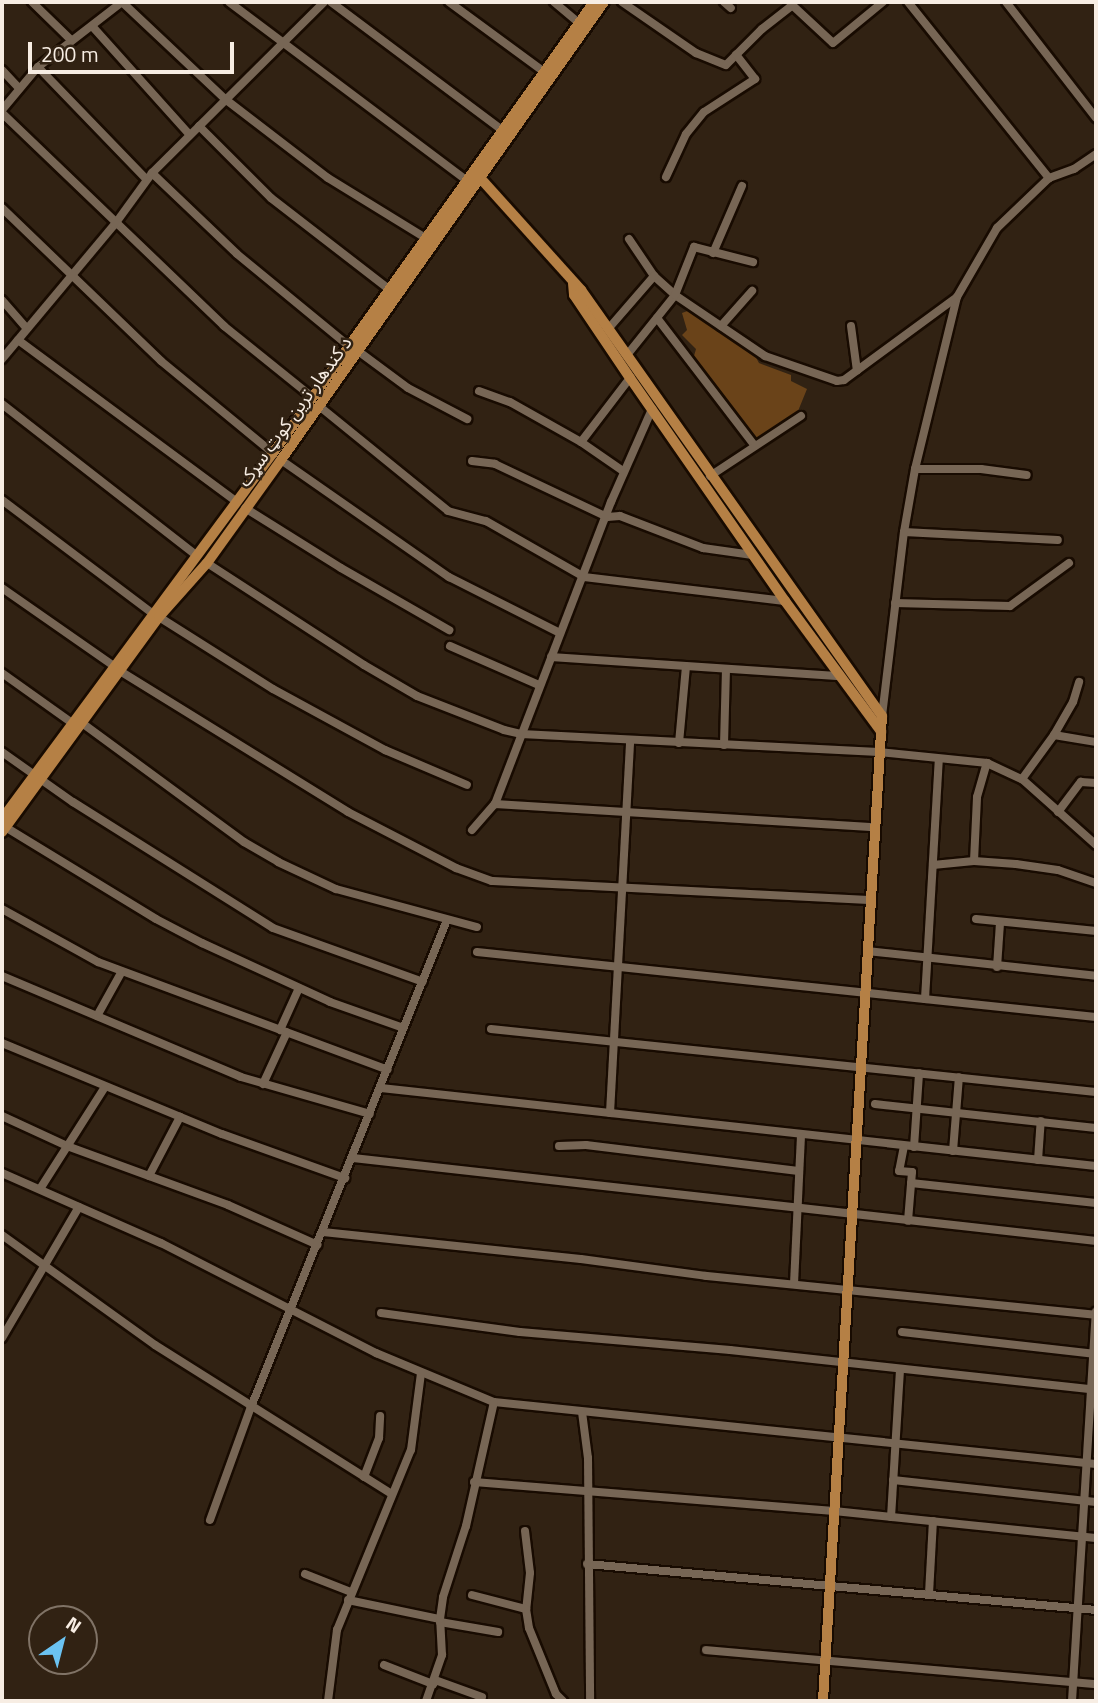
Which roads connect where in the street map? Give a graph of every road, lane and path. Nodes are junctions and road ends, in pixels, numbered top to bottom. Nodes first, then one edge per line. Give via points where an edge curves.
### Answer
1 (32, 2) edge
2 (103, 2) edge
3 (229, 2) edge
4 (331, 2) edge
5 (449, 2) edge
6 (554, 2) edge
7 (594, 2) edge
8 (604, 2) edge
9 (622, 2) edge
10 (724, 2) edge
11 (883, 2) edge
12 (908, 2) edge
13 (1006, 2) edge
14 (317, 4) edge
15 (791, 4) edge
16 (732, 8) dead end
17 (112, 10) junction
18 (579, 23) junction
19 (92, 26) junction
20 (71, 40) junction
21 (284, 45) junction
22 (736, 55) junction
23 (38, 68) junction
24 (2, 70) edge
25 (543, 71) junction
26 (19, 88) junction
27 (225, 99) junction
28 (2, 111) edge
29 (1096, 118) edge
30 (200, 126) junction
31 (502, 131) junction
32 (189, 134) junction
33 (1096, 154) edge
34 (478, 174) junction
35 (149, 176) junction
36 (666, 177) dead end
37 (1049, 178) junction
38 (467, 181) junction
39 (742, 186) dead end
40 (2, 208) edge
41 (115, 224) junction
42 (427, 239) junction
43 (629, 239) dead end
44 (713, 253) junction
45 (753, 262) dead end
46 (654, 276) junction
47 (71, 277) junction
48 (401, 282) junction
49 (573, 284) junction
50 (390, 290) junction
51 (751, 291) dead end
52 (675, 295) junction
53 (957, 297) junction
54 (2, 300) edge
55 (657, 318) junction
56 (722, 326) junction
57 (851, 326) dead end
58 (609, 328) junction
59 (27, 329) junction
60 (18, 340) junction
61 (354, 348) junction
62 (627, 355) junction
63 (2, 359) edge
64 (857, 371) junction
65 (630, 378) junction
66 (479, 391) dead end
67 (315, 402) junction
68 (2, 404) edge
69 (652, 409) junction
70 (801, 416) dead end
71 (467, 419) dead end
72 (581, 442) junction
73 (755, 446) junction
74 (273, 453) junction
75 (281, 460) junction
76 (472, 461) dead end
77 (915, 469) junction
78 (623, 471) junction
79 (1027, 475) dead end
80 (710, 476) junction
81 (2, 500) edge
82 (241, 505) junction
83 (607, 517) junction
84 (904, 532) junction
85 (1058, 540) dead end
86 (752, 555) junction
87 (197, 556) junction
88 (207, 563) junction
89 (1069, 563) dead end
90 (584, 577) junction
91 (2, 588) edge
92 (785, 601) junction
93 (895, 603) junction
94 (156, 615) junction
95 (449, 630) dead end
96 (560, 633) junction
97 (450, 646) dead end
98 (551, 657) junction
99 (686, 666) junction
100 (117, 668) junction
101 (726, 669) junction
102 (2, 673) edge
103 (840, 676) junction
104 (1079, 682) dead end
105 (539, 685) junction
106 (882, 716) junction
107 (77, 723) junction
108 (881, 731) junction
109 (521, 734) junction
110 (1054, 735) junction
111 (630, 741) junction
112 (1096, 742) edge
113 (679, 743) junction
114 (724, 745) junction
115 (2, 752) edge
116 (879, 752) junction
117 (939, 759) junction
118 (987, 763) junction
119 (37, 777) junction
120 (1022, 779) junction
121 (1096, 783) edge
122 (467, 785) dead end
123 (495, 804) junction
124 (626, 812) junction
125 (1058, 812) junction
126 (3, 826) edge
127 (874, 827) junction
128 (472, 830) dead end
129 (1096, 845) edge
130 (974, 861) junction
131 (933, 865) junction
132 (1096, 883) edge
133 (620, 886) junction
134 (870, 900) junction
135 (2, 909) edge
136 (976, 919) dead end
137 (447, 920) junction
138 (1000, 923) junction
139 (477, 927) dead end
140 (1096, 931) edge
141 (867, 951) junction
142 (477, 952) dead end
143 (928, 959) junction
144 (997, 967) junction
145 (616, 968) junction
146 (122, 971) junction
147 (2, 976) edge
148 (1096, 976) edge
149 (422, 982) junction
150 (299, 988) junction
151 (864, 993) junction
152 (925, 999) junction
153 (97, 1016) junction
154 (1096, 1017) edge
155 (404, 1028) junction
156 (491, 1029) dead end
157 (283, 1031) junction
158 (613, 1040) junction
159 (2, 1043) edge
160 (860, 1066) junction
161 (388, 1070) junction
162 (919, 1073) junction
163 (959, 1077) junction
164 (262, 1084) junction
165 (105, 1087) junction
166 (381, 1088) junction
167 (1096, 1091) edge
168 (875, 1104) dead end
169 (916, 1108) junction
170 (610, 1113) junction
171 (956, 1113) junction
172 (370, 1114) junction
173 (2, 1116) edge
174 (180, 1117) junction
175 (1041, 1122) junction
176 (1096, 1128) edge
177 (801, 1135) junction
178 (856, 1141) junction
179 (67, 1146) junction
180 (559, 1146) dead end
181 (904, 1146) junction
182 (914, 1147) junction
183 (953, 1151) junction
184 (353, 1158) junction
185 (1038, 1160) junction
186 (1096, 1166) edge
187 (798, 1171) junction
188 (2, 1173) edge
189 (149, 1176) junction
190 (345, 1178) junction
191 (911, 1183) junction
192 (40, 1189) junction
193 (1096, 1203) edge
194 (79, 1207) junction
195 (796, 1209) junction
196 (851, 1215) junction
197 (908, 1221) junction
198 (323, 1231) junction
199 (2, 1235) edge
200 (1096, 1241) edge
201 (318, 1245) junction
202 (44, 1266) junction
203 (794, 1284) junction
204 (847, 1289) junction
205 (291, 1310) junction
206 (381, 1313) dead end
207 (1096, 1314) edge
208 (902, 1332) dead end
209 (2, 1339) edge
210 (1095, 1354) edge
211 (842, 1363) junction
212 (900, 1369) junction
213 (421, 1373) junction
214 (1094, 1390) edge
215 (494, 1402) junction
216 (250, 1406) junction
217 (582, 1412) junction
218 (380, 1416) dead end
219 (838, 1437) junction
220 (895, 1443) junction
221 (1092, 1464) edge
222 (364, 1476) junction
223 (893, 1480) junction
224 (474, 1482) junction
225 (589, 1493) junction
226 (392, 1494) junction
227 (1085, 1501) junction
228 (1096, 1502) edge
229 (834, 1511) junction
230 (891, 1517) junction
231 (210, 1520) dead end
232 (933, 1521) junction
233 (524, 1531) dead end
234 (1082, 1536) junction
235 (1096, 1538) edge
236 (587, 1564) junction
237 (305, 1574) dead end
238 (830, 1586) junction
239 (929, 1594) junction
240 (472, 1595) dead end
241 (349, 1596) junction
242 (1078, 1608) junction
243 (526, 1609) junction
244 (1096, 1610) edge
245 (440, 1620) junction
246 (498, 1632) dead end
247 (706, 1650) dead end
248 (826, 1659) junction
249 (384, 1665) dead end
250 (434, 1682) junction
251 (1073, 1682) junction
252 (1096, 1684) edge
253 (482, 1697) dead end
254 (328, 1701) edge
255 (426, 1701) edge
256 (563, 1701) edge
257 (590, 1701) edge
258 (823, 1701) edge
259 (1072, 1701) edge

1 - 20 street
2 - 17 street
3 - 21 street
4 - 31 street
5 - 25 street
6 - 18 street
7 - 18 main road, د کندهار ترين کوټ سړک
8 - 34 main road, د کندهار ترين کوټ سړک
9 - 22 street via 696,53 726,65
10 - 16 street
11 - 15 street via 833,43
12 - 37 street
13 - 29 street
14 - 21 street
15 - 22 street
17 - 19 street
17 - 27 street via 122,2
18 - 25 main road, د کندهار ترين کوټ سړک
19 - 20 street
19 - 32 street
20 - 23 street
21 - 27 street
21 - 38 street
22 - 36 street via 755,79 704,112 687,134
23 - 26 street
23 - 35 street
24 - 26 street
25 - 31 main road, د کندهار ترين کوټ سړک
26 - 28 street
27 - 30 street
27 - 42 street via 328,178
28 - 41 street
30 - 32 street
30 - 50 street via 271,198
31 - 34 main road, د کندهار ترين کوټ سړک
32 - 35 street
33 - 37 street
34 - 38 main road, د کندهار ترين کوټ سړک
34 - 48 main road, د کندهار ترين کوټ سړک
34 - 49 main road
35 - 41 street
35 - 61 street
37 - 53 street via 998,228
38 - 42 main road, د کندهار ترين کوټ سړک
39 - 44 street
40 - 47 street
41 - 47 street
41 - 67 street via 224,326
42 - 48 main road, د کندهار ترين کوټ سړک
43 - 46 street
44 - 45 street
44 - 52 street via 694,247
46 - 52 street
46 - 58 street
47 - 59 street
47 - 74 street via 161,361
48 - 50 main road, د کندهار ترين کوټ سړک
48 - 61 main road, د کندهار ترين کوټ سړک
49 - 58 main road
49 - 65 main road via 574,295
50 - 61 main road, د کندهار ترين کوټ سړک
51 - 56 street
52 - 55 street
52 - 56 street
53 - 64 street
53 - 77 street
54 - 59 street
55 - 62 street
55 - 73 street
56 - 64 street via 765,356 794,368 837,381
57 - 64 street
58 - 62 main road
59 - 60 street
60 - 63 street
60 - 82 street
61 - 67 main road, د کندهار ترين کوټ سړک
61 - 71 street via 408,388
62 - 80 main road
65 - 69 main road
65 - 72 street
66 - 72 street via 510,402
67 - 74 main road, د کندهار ترين کوټ سړک
67 - 75 main road, د کندهار ترين کوټ سړک
67 - 90 street via 448,511 486,521
68 - 87 street
69 - 78 street
69 - 86 main road
70 - 73 street
72 - 78 street
73 - 80 street
74 - 82 main road, د کندهار ترين کوټ سړک
75 - 82 main road, د کندهار ترين کوټ سړک
75 - 96 street via 439,571
76 - 83 street via 495,464
77 - 79 street via 981,469
77 - 84 street
78 - 83 street
80 - 106 main road
81 - 94 street
82 - 87 main road, د کندهار ترين کوټ سړک
82 - 88 main road, د کندهار ترين کوټ سړک
82 - 95 street
83 - 86 street via 620,516 703,548
83 - 90 street
84 - 85 street
84 - 93 street
86 - 92 main road
87 - 88 main road
87 - 94 main road, د کندهار ترين کوټ سړک
88 - 94 main road, د کندهار ترين کوټ سړک
88 - 109 street via 363,666 417,696
89 - 93 street via 1010,606
90 - 92 street
90 - 96 street
91 - 100 street
92 - 103 main road
93 - 106 street
94 - 100 main road, د کندهار ترين کوټ سړک
94 - 122 street via 329,720
96 - 98 street
97 - 105 street
98 - 99 street
98 - 105 street
99 - 101 street
99 - 113 street
100 - 107 main road, د کندهار ترين کوټ سړک
100 - 133 street via 348,812 456,868 492,881
101 - 103 street
101 - 114 street
102 - 107 street
103 - 108 main road
104 - 110 street
105 - 109 street
106 - 108 main road
107 - 119 main road, د کندهار ترين کوټ سړک
107 - 137 street via 278,862 336,888
108 - 116 main road
109 - 111 street
109 - 123 street
110 - 112 street
110 - 120 street
111 - 113 street
111 - 124 street
113 - 114 street
114 - 116 street
115 - 119 street
116 - 117 street
116 - 127 main road
117 - 118 street
117 - 131 street
118 - 120 street
118 - 130 street via 977,797
119 - 126 main road, د کندهار ترين کوټ سړک
119 - 149 street via 273,928
120 - 125 street
121 - 125 street via 1080,782
123 - 124 street
123 - 128 street
124 - 127 street
124 - 133 street
125 - 129 street
126 - 150 street via 156,919
127 - 134 main road
130 - 131 street
130 - 132 street via 1058,870
131 - 143 street
133 - 134 street
133 - 145 street
134 - 141 main road
135 - 146 street
136 - 138 street
137 - 139 street
137 - 149 street
138 - 140 street
138 - 144 street
141 - 143 street
141 - 151 main road
142 - 145 street
143 - 144 street
143 - 152 street
144 - 148 street
145 - 151 street
145 - 158 street
146 - 153 street
146 - 157 street
147 - 153 street
149 - 155 street
150 - 155 street
150 - 157 street
151 - 152 street
151 - 160 main road
152 - 154 street
153 - 164 street
155 - 161 street
156 - 158 street
157 - 161 street
157 - 164 street
158 - 160 street
158 - 170 street
159 - 165 street
160 - 162 street
160 - 178 main road
161 - 166 street
162 - 163 street
162 - 169 street
163 - 167 street
163 - 171 street
164 - 172 street
165 - 174 street
165 - 179 street
166 - 170 street
166 - 172 street
168 - 169 street
169 - 171 street
169 - 182 street
170 - 177 street
171 - 175 street
171 - 183 street
172 - 184 street
173 - 179 street
174 - 189 street
174 - 190 street
175 - 176 street
175 - 185 street
177 - 178 street
177 - 187 street
178 - 181 street
178 - 196 main road
179 - 189 street
179 - 192 street
180 - 187 street via 586,1145
181 - 182 street
181 - 191 street via 899,1171 912,1172
182 - 183 street
183 - 185 street
184 - 190 street
184 - 195 street
185 - 186 street
187 - 195 street
188 - 192 street
189 - 201 street
190 - 198 street
191 - 193 street
191 - 197 street
192 - 194 street
194 - 202 street
194 - 205 street
195 - 196 street
195 - 203 street
196 - 197 street
196 - 204 main road
197 - 200 street
198 - 201 street
198 - 203 street
199 - 202 street
201 - 205 street
202 - 209 street
202 - 216 street
203 - 204 street
204 - 207 street
204 - 211 main road
205 - 213 street
205 - 216 street
206 - 211 street via 520,1332
207 - 210 street
208 - 210 street
210 - 214 street
211 - 212 street
211 - 219 main road
212 - 214 street
212 - 220 street
213 - 215 street
213 - 226 street via 411,1450
214 - 221 street
215 - 217 street
215 - 224 street
216 - 222 street
216 - 231 street
217 - 219 street
217 - 225 street
218 - 222 street via 379,1438
219 - 220 street
219 - 229 main road
220 - 221 street
220 - 223 street
221 - 227 street
222 - 226 street
223 - 227 street
223 - 230 street
224 - 225 street
224 - 245 street
225 - 229 street
225 - 236 street
226 - 241 street
227 - 228 street
227 - 234 street
229 - 230 street
229 - 238 main road
230 - 232 street
232 - 234 street
232 - 239 street
233 - 243 street via 530,1573
234 - 235 street
234 - 242 street
236 - 238 street
236 - 257 street
237 - 241 street
238 - 239 street
238 - 248 main road
239 - 242 street
240 - 243 street
241 - 245 street
241 - 254 street via 337,1630
242 - 244 street
242 - 251 street
243 - 256 street via 529,1628
245 - 246 street
245 - 250 street via 442,1655
247 - 248 street
248 - 251 street
248 - 258 main road
249 - 250 street
250 - 253 street
250 - 255 street
251 - 252 street
251 - 259 street

